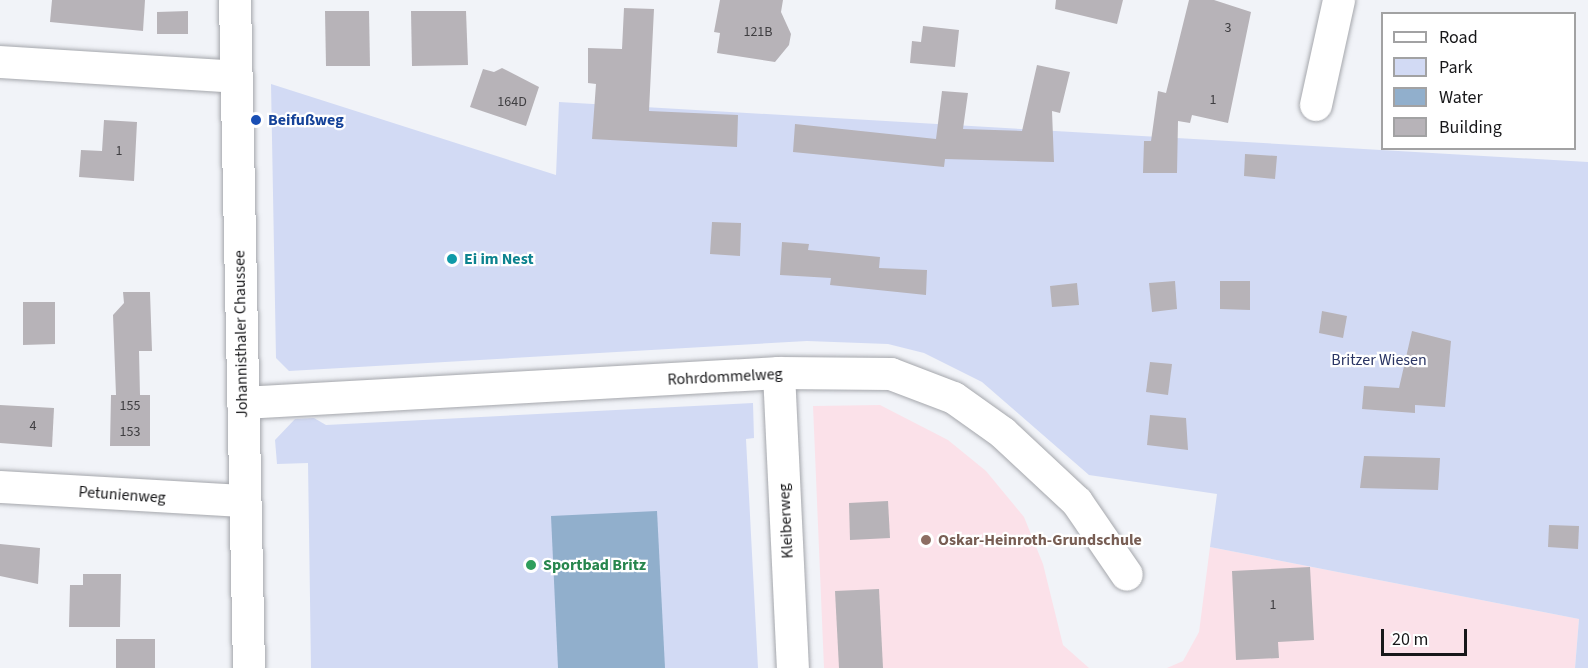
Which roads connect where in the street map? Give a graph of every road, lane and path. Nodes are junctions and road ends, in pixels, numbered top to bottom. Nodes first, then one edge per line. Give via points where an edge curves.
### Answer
1 (235, 0) edge
2 (1338, 0) edge
3 (0, 62) edge
4 (236, 77) junction
5 (1316, 105) dead end
6 (779, 373) junction
7 (243, 403) junction
8 (0, 487) edge
9 (244, 501) junction
10 (1127, 575) dead end
11 (249, 668) edge
12 (793, 668) edge

1 - 4 street, Johannisthaler Chaussee
2 - 5 street
3 - 4 street
4 - 7 street, Johannisthaler Chaussee
6 - 7 street, Rohrdommelweg
6 - 10 street, Rohrdommelweg via 891,374 954,398 1003,433 1077,502
6 - 12 street, Kleiberweg
7 - 9 street, Johannisthaler Chaussee
8 - 9 street, Petunienweg
9 - 11 street, Johannisthaler Chaussee

